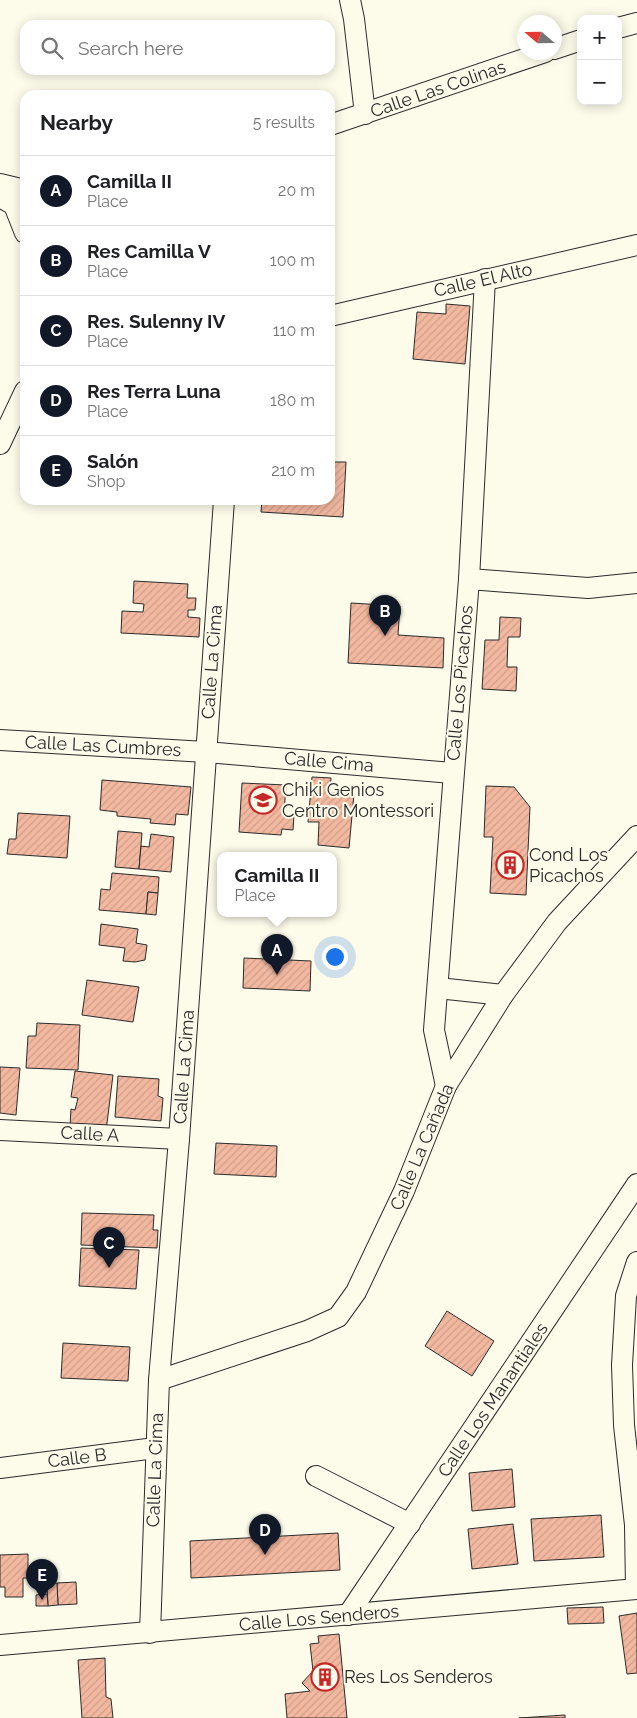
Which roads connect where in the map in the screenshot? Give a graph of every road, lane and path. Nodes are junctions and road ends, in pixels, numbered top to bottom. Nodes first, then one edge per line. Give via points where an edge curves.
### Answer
1 (350, 0) edge
2 (637, 23) edge
3 (622, 27) edge
4 (577, 41) edge
5 (562, 46) edge
6 (522, 60) edge
7 (365, 114) junction
8 (335, 123) edge
9 (0, 184) edge
10 (20, 189) edge
11 (0, 197) edge
12 (20, 220) edge
13 (637, 245) edge
14 (485, 279) junction
15 (335, 315) edge
16 (20, 402) edge
17 (0, 444) edge
18 (224, 505) edge
19 (469, 578) junction
20 (637, 583) edge
21 (0, 740) edge
22 (206, 752) junction
23 (452, 773) junction
24 (637, 836) edge
25 (438, 988) junction
26 (503, 995) junction
27 (446, 1086) junction
28 (0, 1130) edge
29 (179, 1139) junction
30 (637, 1184) edge
31 (637, 1262) edge
32 (630, 1364) edge
33 (159, 1380) junction
34 (155, 1448) junction
35 (0, 1468) edge
36 (316, 1476) dead end
37 (410, 1524) junction
38 (636, 1589) edge
39 (348, 1616) junction
40 (150, 1633) junction
41 (0, 1645) edge

1 - 7 street
2 - 3 street
4 - 5 street
6 - 7 street, Calle Las Colinas
7 - 8 street, Calle Las Colinas
9 - 10 street
11 - 12 street via 14,205
13 - 14 street, Calle El Alto
14 - 15 street, Calle El Alto
14 - 19 street, Calle Los Picachos
16 - 17 street
18 - 22 street, Calle La Cima
19 - 20 street via 588,588
19 - 23 street, Calle Los Picachos
21 - 22 street, Calle Las Cumbres
22 - 23 street, Calle Cima
22 - 29 street, Calle La Cima
23 - 25 street, Calle Los Picachos
24 - 26 street, Calle La Cañada via 557,922
25 - 26 street
25 - 27 street, Calle Los Picachos via 434,1030
26 - 27 street, Calle La Cañada
27 - 33 street, Calle La Cañada via 404,1191 356,1292 338,1317 307,1332
28 - 29 street, Calle A
29 - 33 street, Calle La Cima
30 - 37 street, Calle Los Manantiales
31 - 32 street via 626,1296
32 - 38 street via 624,1425 635,1525
33 - 34 street, Calle La Cima
34 - 35 street, Calle B
34 - 40 street, Calle La Cima
36 - 37 street
37 - 39 street, Calle Los Manantiales
38 - 39 street, Calle Los Senderos
39 - 40 street, Calle Los Senderos
40 - 41 street, Calle Los Senderos

